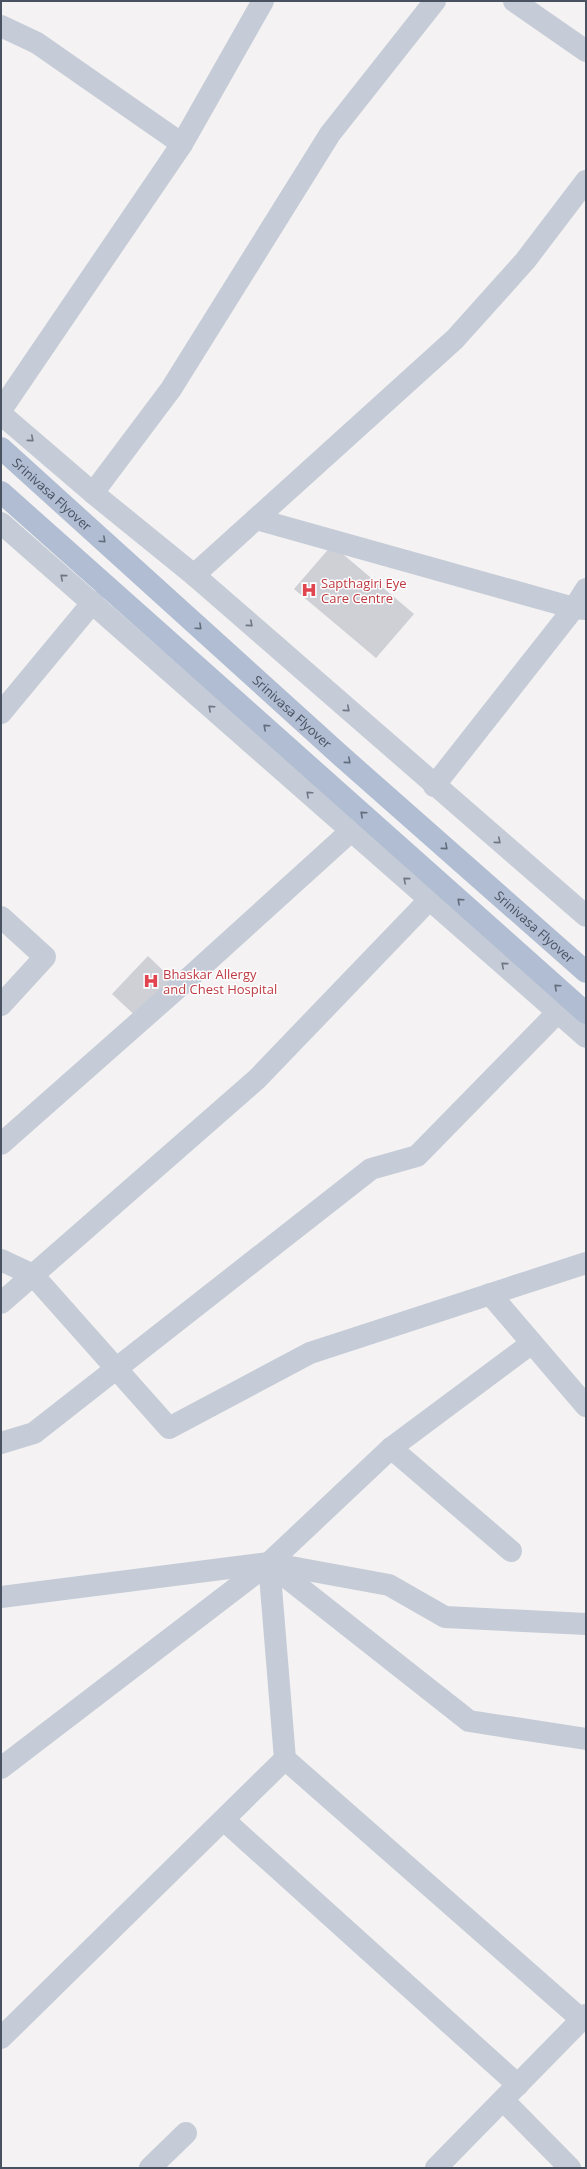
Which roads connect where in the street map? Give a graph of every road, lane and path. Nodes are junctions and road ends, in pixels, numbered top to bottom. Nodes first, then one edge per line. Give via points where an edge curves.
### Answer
1 (262, 1) edge
2 (435, 1) edge
3 (514, 1) edge
4 (1, 26) edge
5 (586, 51) edge
6 (182, 144) junction
7 (586, 181) edge
8 (1, 410) edge
9 (1, 414) edge
10 (1, 448) edge
11 (1, 492) edge
12 (93, 493) junction
13 (256, 519) junction
14 (1, 523) edge
15 (194, 575) junction
16 (586, 589) edge
17 (93, 602) junction
18 (580, 609) edge
19 (1, 713) edge
20 (434, 786) junction
21 (351, 832) junction
22 (430, 900) junction
23 (586, 916) edge
24 (1, 917) edge
25 (586, 972) edge
26 (1, 1005) edge
27 (558, 1012) junction
28 (586, 1013) edge
29 (586, 1037) edge
30 (1, 1144) edge
31 (1, 1260) edge
32 (586, 1263) edge
33 (33, 1275) junction
34 (490, 1294) junction
35 (1, 1303) edge
36 (532, 1343) junction
37 (116, 1369) junction
38 (586, 1406) edge
39 (1, 1443) edge
40 (391, 1448) junction
41 (510, 1552) dead end
42 (269, 1563) junction
43 (1, 1597) edge
44 (586, 1624) edge
45 (586, 1739) edge
46 (285, 1759) junction
47 (1, 1768) edge
48 (224, 1820) junction
49 (584, 2018) edge
50 (1, 2038) edge
51 (510, 2093) junction
52 (186, 2133) dead end
53 (150, 2168) edge
54 (436, 2168) edge
55 (570, 2168) edge

1 - 6 street
2 - 12 street via 330,134 171,388
3 - 5 street
4 - 6 street via 37,43
6 - 8 street
7 - 13 street via 525,261 455,339
9 -> 12 street
10 -> 25 main road, Srinivasa Flyover via 340,755
28 -> 11 main road
12 - 15 street
13 - 15 street
13 - 18 street
17 -> 14 street
15 -> 20 street
16 - 18 street
17 - 19 street
21 -> 17 street
18 - 20 street
20 -> 23 street
22 -> 21 street
21 - 30 street
27 -> 22 street
22 - 33 street via 257,1079
24 - 26 street via 45,957
27 - 29 street
27 - 37 street via 416,1156 371,1169
31 - 33 street
32 - 34 street
33 - 35 street
33 - 37 street
34 - 36 street
34 - 37 street via 310,1353 169,1428
36 - 38 street
36 - 40 street
37 - 39 street via 34,1434
40 - 41 street
40 - 42 street
42 - 43 street
42 - 44 street via 389,1586 445,1617
42 - 45 street via 469,1721
42 - 46 street
42 - 47 street
46 - 48 street
46 - 49 street
48 - 50 street
48 - 51 street
49 - 51 street
51 - 54 street
51 - 55 street
52 - 53 street

